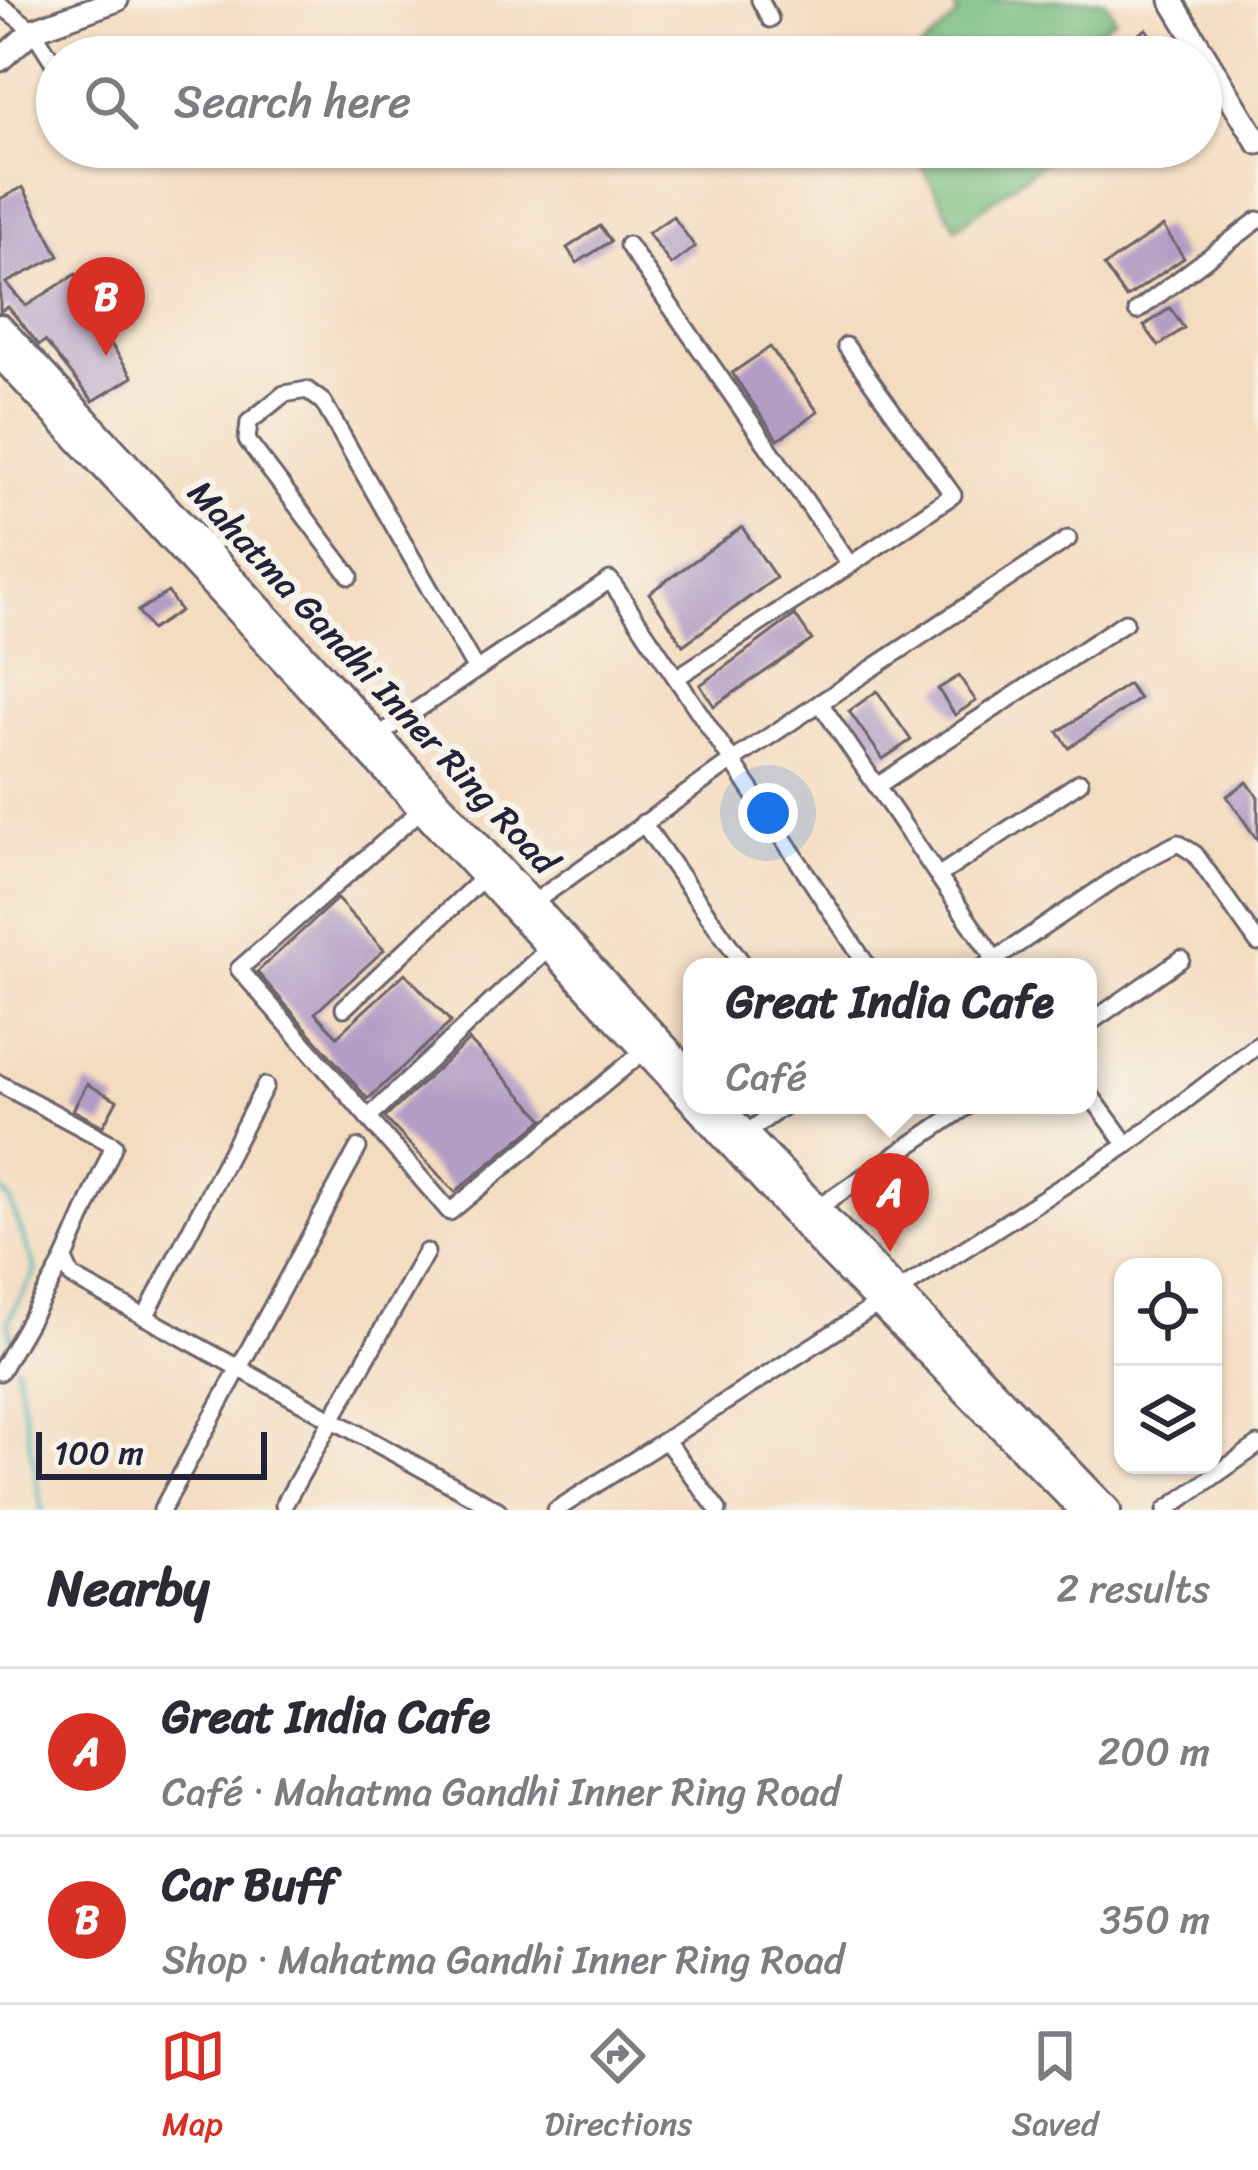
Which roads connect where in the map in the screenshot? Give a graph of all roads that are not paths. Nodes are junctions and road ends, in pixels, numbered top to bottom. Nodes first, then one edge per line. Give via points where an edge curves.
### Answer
1 (117, 0) edge
2 (760, 0) edge
3 (1171, 0) edge
4 (0, 5) edge
5 (770, 20) dead end
6 (33, 30) junction
7 (37, 36) edge
8 (1193, 36) edge
9 (0, 60) edge
10 (1222, 84) edge
11 (1258, 143) edge
12 (1258, 220) edge
13 (628, 245) dead end
14 (1137, 311) dead end
15 (0, 327) edge
16 (846, 346) dead end
17 (0, 355) edge
18 (1068, 539) dead end
19 (850, 565) junction
20 (350, 576) dead end
21 (1125, 622) dead end
22 (476, 670) junction
23 (676, 678) junction
24 (820, 703) junction
25 (378, 736) junction
26 (732, 761) junction
27 (1080, 782) dead end
28 (877, 786) junction
29 (422, 809) junction
30 (643, 823) junction
31 (938, 876) junction
32 (484, 877) junction
33 (533, 904) junction
34 (1258, 943) edge
35 (549, 948) junction
36 (739, 958) edge
37 (862, 958) edge
38 (989, 958) edge
39 (1002, 958) edge
40 (1181, 959) dead end
41 (344, 1008) dead end
42 (1097, 1018) edge
43 (1258, 1045) edge
44 (645, 1049) junction
45 (683, 1066) edge
46 (0, 1084) edge
47 (266, 1086) dead end
48 (683, 1091) edge
49 (1097, 1104) edge
50 (705, 1114) edge
51 (726, 1114) edge
52 (773, 1114) edge
53 (956, 1114) edge
54 (368, 1118) junction
55 (745, 1134) junction
56 (1127, 1145) junction
57 (358, 1148) dead end
58 (816, 1209) junction
59 (426, 1252) dead end
60 (64, 1260) junction
61 (887, 1298) junction
62 (145, 1317) junction
63 (236, 1367) junction
64 (0, 1372) edge
65 (331, 1418) junction
66 (667, 1442) junction
67 (1258, 1445) edge
68 (284, 1505) dead end
69 (162, 1510) edge
70 (498, 1510) edge
71 (556, 1510) edge
72 (718, 1510) edge
73 (1082, 1510) edge
74 (1108, 1510) edge
75 (1166, 1510) edge

1 - 6 main road
2 - 5 street
3 - 8 main road
4 - 6 street
6 - 7 street
6 - 9 main road
10 - 11 main road
12 - 14 street
13 - 19 street
15 - 25 main road, Mahatma Gandhi Inner Ring Road
16 - 19 street via 953,495
17 - 29 main road, Mahatma Gandhi Inner Ring Road
18 - 24 street
19 - 23 street
20 - 22 street via 247,440 249,422 284,394 307,390 323,402
21 - 28 street
22 - 23 street via 610,580
22 - 25 street
23 - 26 street
24 - 26 street
24 - 28 street
25 - 33 main road, Mahatma Gandhi Inner Ring Road
26 - 30 street
26 - 37 street
27 - 31 street
28 - 31 street
29 - 32 main road, Mahatma Gandhi Inner Ring Road
29 - 54 street via 238,969
30 - 33 street
30 - 36 street
31 - 38 street
32 - 35 main road, Mahatma Gandhi Inner Ring Road
32 - 41 street
33 - 45 main road, Mahatma Gandhi Inner Ring Road
34 - 39 street via 1195,854 1178,843
35 - 44 main road, Mahatma Gandhi Inner Ring Road
35 - 54 street
40 - 42 street
43 - 56 street
44 - 48 main road, Mahatma Gandhi Inner Ring Road
44 - 54 street via 450,1212
46 - 60 street via 114,1145
47 - 62 street
49 - 56 street
50 - 61 main road, Mahatma Gandhi Inner Ring Road
51 - 55 main road, Mahatma Gandhi Inner Ring Road
52 - 55 street
53 - 58 street
55 - 58 main road, Mahatma Gandhi Inner Ring Road
56 - 61 street
57 - 63 street
58 - 61 main road, Mahatma Gandhi Inner Ring Road
59 - 65 street
60 - 62 street via 72,1277
60 - 64 street
61 - 66 street
61 - 73 main road, Mahatma Gandhi Inner Ring Road
61 - 74 main road, Mahatma Gandhi Inner Ring Road
62 - 63 street
63 - 65 street
63 - 69 street
65 - 68 street
65 - 70 street
66 - 71 street
66 - 72 street
67 - 75 street

